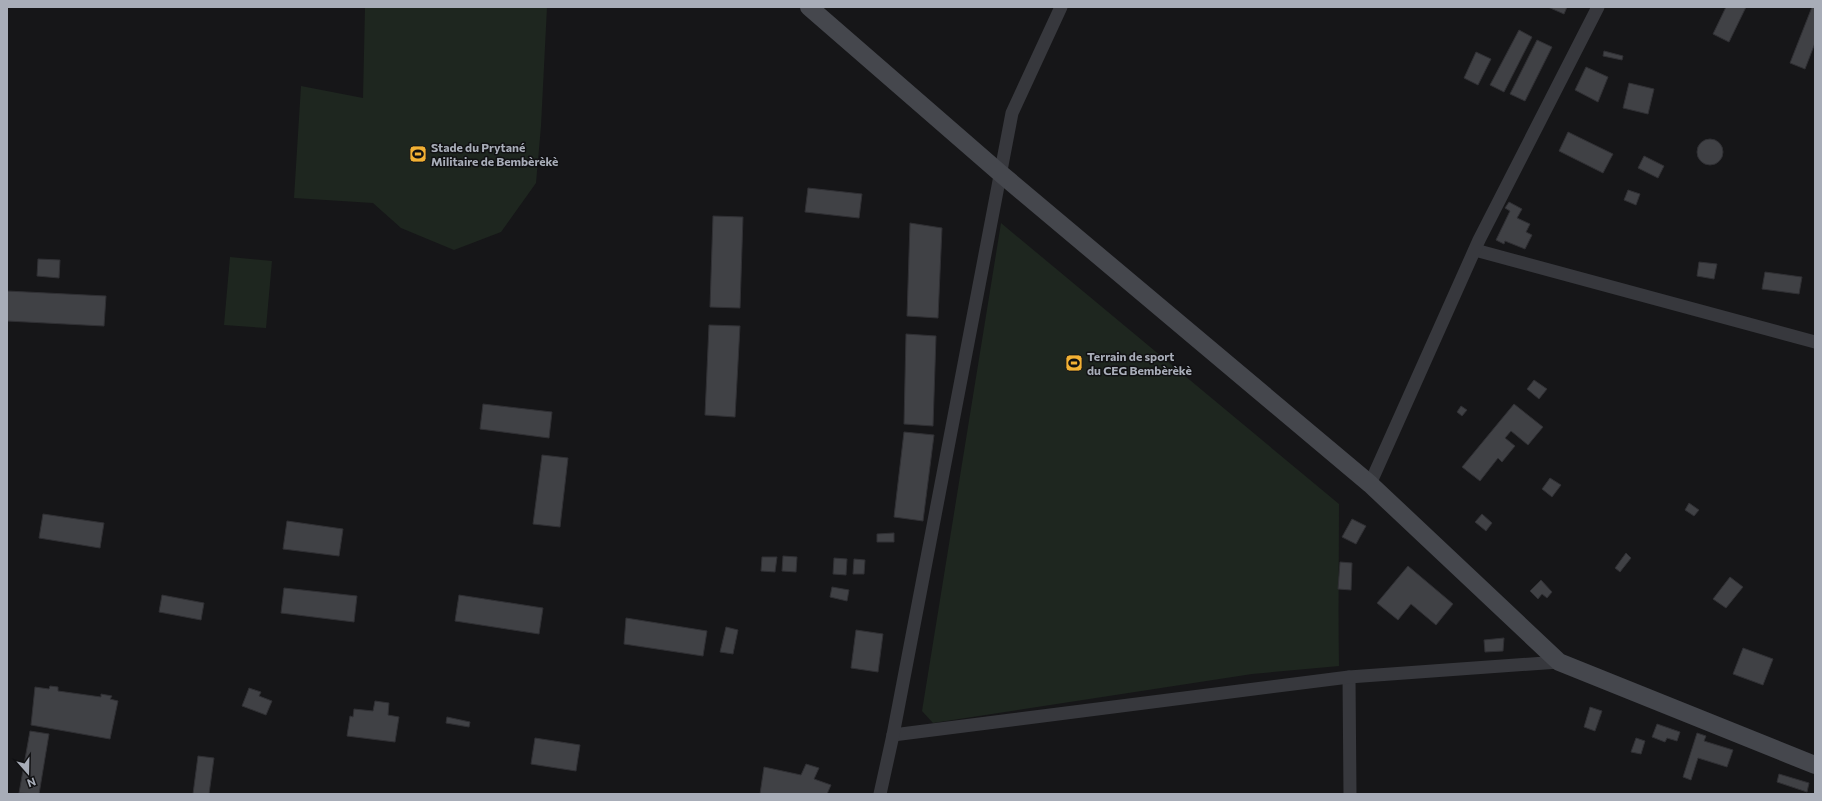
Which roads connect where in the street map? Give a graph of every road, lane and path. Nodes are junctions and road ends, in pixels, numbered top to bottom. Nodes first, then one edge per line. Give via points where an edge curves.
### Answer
1 (809, 7) edge
2 (1061, 7) edge
3 (1598, 7) edge
4 (1000, 173) junction
5 (1475, 250) junction
6 (1815, 342) edge
7 (1370, 484) junction
8 (1559, 662) junction
9 (1349, 677) junction
10 (893, 735) junction
11 (1815, 765) edge
12 (880, 794) edge
13 (1350, 794) edge

1 - 4 main road
2 - 4 street via 1012,113
3 - 5 street
4 - 7 main road
4 - 10 street
5 - 6 street
5 - 7 street
7 - 8 main road
8 - 9 street
8 - 11 main road
9 - 10 street
9 - 13 street
10 - 12 street

